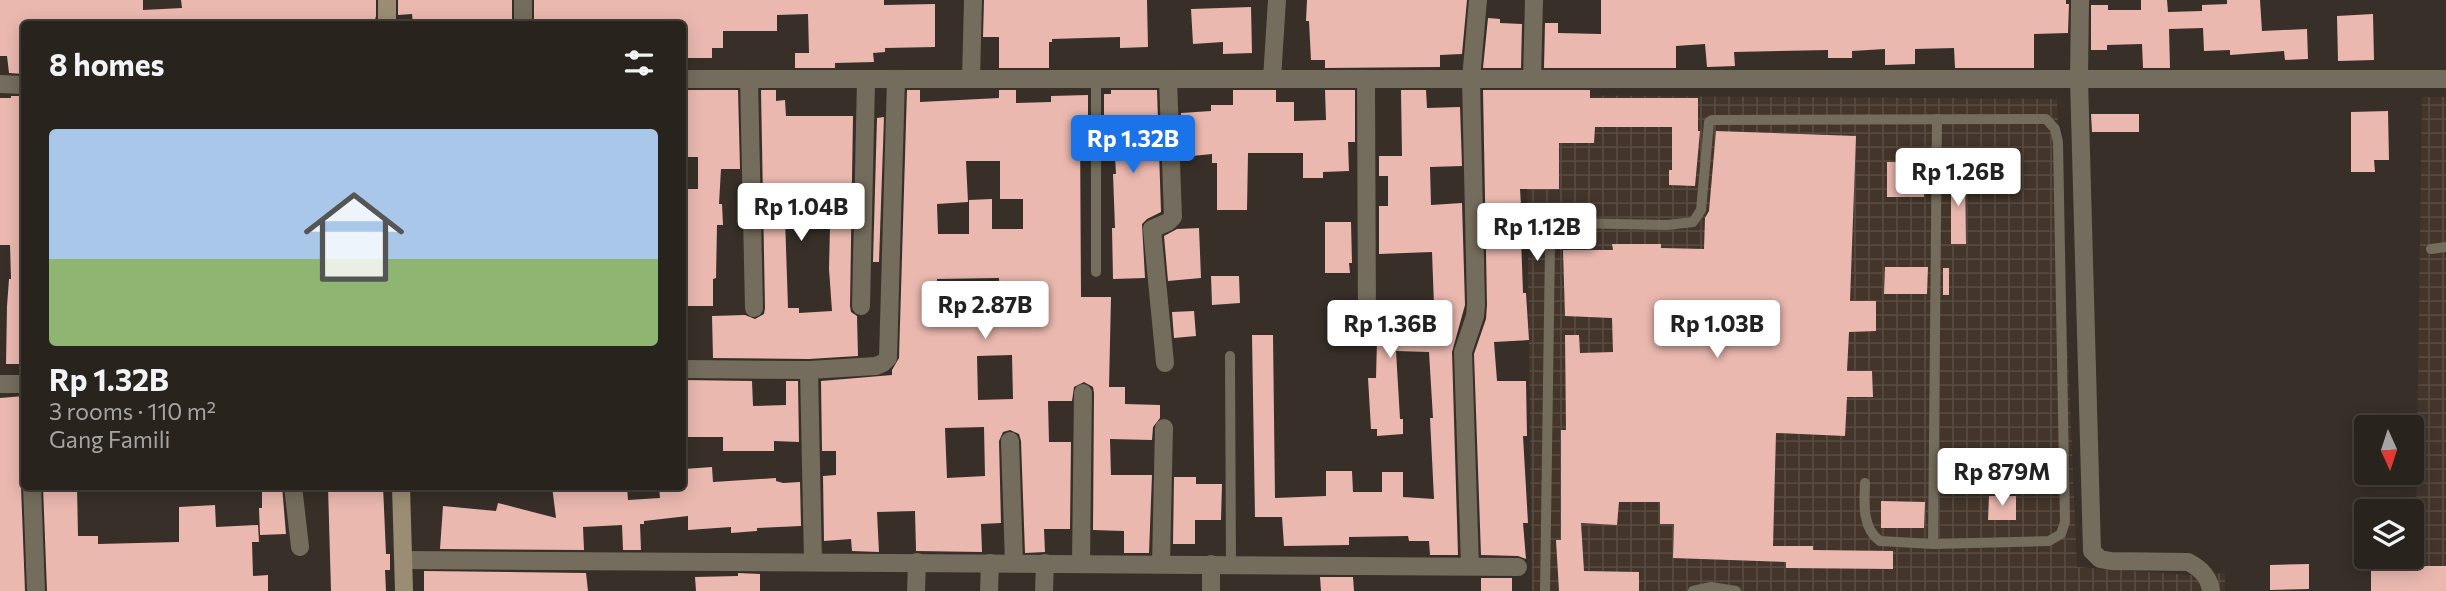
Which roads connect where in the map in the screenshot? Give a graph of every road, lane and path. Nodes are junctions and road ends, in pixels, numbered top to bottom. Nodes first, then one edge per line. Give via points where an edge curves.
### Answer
1 (387, 0) edge
2 (523, 0) edge
3 (973, 0) edge
4 (1277, 0) edge
5 (1478, 0) edge
6 (1534, 0) edge
7 (2080, 0) edge
8 (387, 21) edge
9 (523, 21) edge
10 (686, 79) edge
11 (749, 79) junction
12 (896, 79) junction
13 (971, 79) junction
14 (1096, 79) junction
15 (1168, 79) junction
16 (1272, 79) junction
17 (1366, 79) junction
18 (1471, 79) junction
19 (1532, 79) junction
20 (2079, 79) junction
21 (2446, 79) edge
22 (866, 80) junction
23 (0, 84) edge
24 (21, 85) edge
25 (1937, 119) junction
26 (2446, 247) edge
27 (2431, 249) dead end
28 (1096, 272) dead end
29 (861, 306) dead end
30 (754, 308) dead end
31 (1367, 328) dead end
32 (1230, 356) dead end
33 (1165, 363) dead end
34 (686, 369) edge
35 (809, 370) junction
36 (0, 384) edge
37 (21, 384) edge
38 (1083, 393) dead end
39 (1164, 428) dead end
40 (1010, 441) dead end
41 (1864, 483) dead end
42 (32, 490) edge
43 (293, 490) edge
44 (401, 490) edge
45 (1933, 544) junction
46 (300, 547) dead end
47 (404, 560) junction
48 (813, 562) junction
49 (917, 562) junction
50 (990, 563) junction
51 (1014, 563) junction
52 (1045, 563) junction
53 (1081, 564) junction
54 (1161, 564) junction
55 (1211, 564) junction
56 (1231, 565) junction
57 (1470, 566) junction
58 (1518, 567) dead end
59 (36, 591) edge
60 (404, 591) edge
61 (916, 591) edge
62 (989, 591) edge
63 (1044, 591) edge
64 (1211, 591) edge
65 (1545, 591) edge
66 (1693, 591) edge
67 (1736, 591) edge
68 (2211, 591) edge

1 - 8 main road
2 - 9 street
3 - 13 street
4 - 16 street
5 - 18 street
6 - 19 street
7 - 20 street
10 - 11 street
11 - 22 street
11 - 30 street
12 - 13 street
12 - 22 street
12 - 35 street via 888,358 876,366
13 - 14 street
14 - 15 street
14 - 28 lane
15 - 16 street
15 - 33 street via 1172,217 1152,229
16 - 17 street
17 - 18 street
17 - 31 street
18 - 19 street
18 - 57 street via 1476,305 1463,352
19 - 20 street
20 - 21 street
20 - 68 street via 2092,551 2111,561 2188,562 2206,576
22 - 29 street
23 - 24 street
25 - 45 lane
25 - 45 lane via 2046,120 2055,129 2065,522 2061,534 2049,541
25 - 65 lane via 1712,120 1701,210 1693,222 1571,223 1555,233 1550,246
26 - 27 lane
32 - 56 lane
34 - 35 street
35 - 48 street
36 - 37 street
38 - 53 street
39 - 54 street
40 - 51 street
41 - 45 lane via 1867,521 1874,537
42 - 59 street
43 - 46 street
44 - 47 main road
47 - 48 street
47 - 60 main road
48 - 49 street
49 - 50 street
49 - 61 street
50 - 51 street
50 - 62 street
51 - 52 street
52 - 53 street
52 - 63 street
53 - 54 street
54 - 55 street
55 - 56 street
55 - 64 street
56 - 57 street
57 - 58 street
66 - 67 lane via 1711,587

